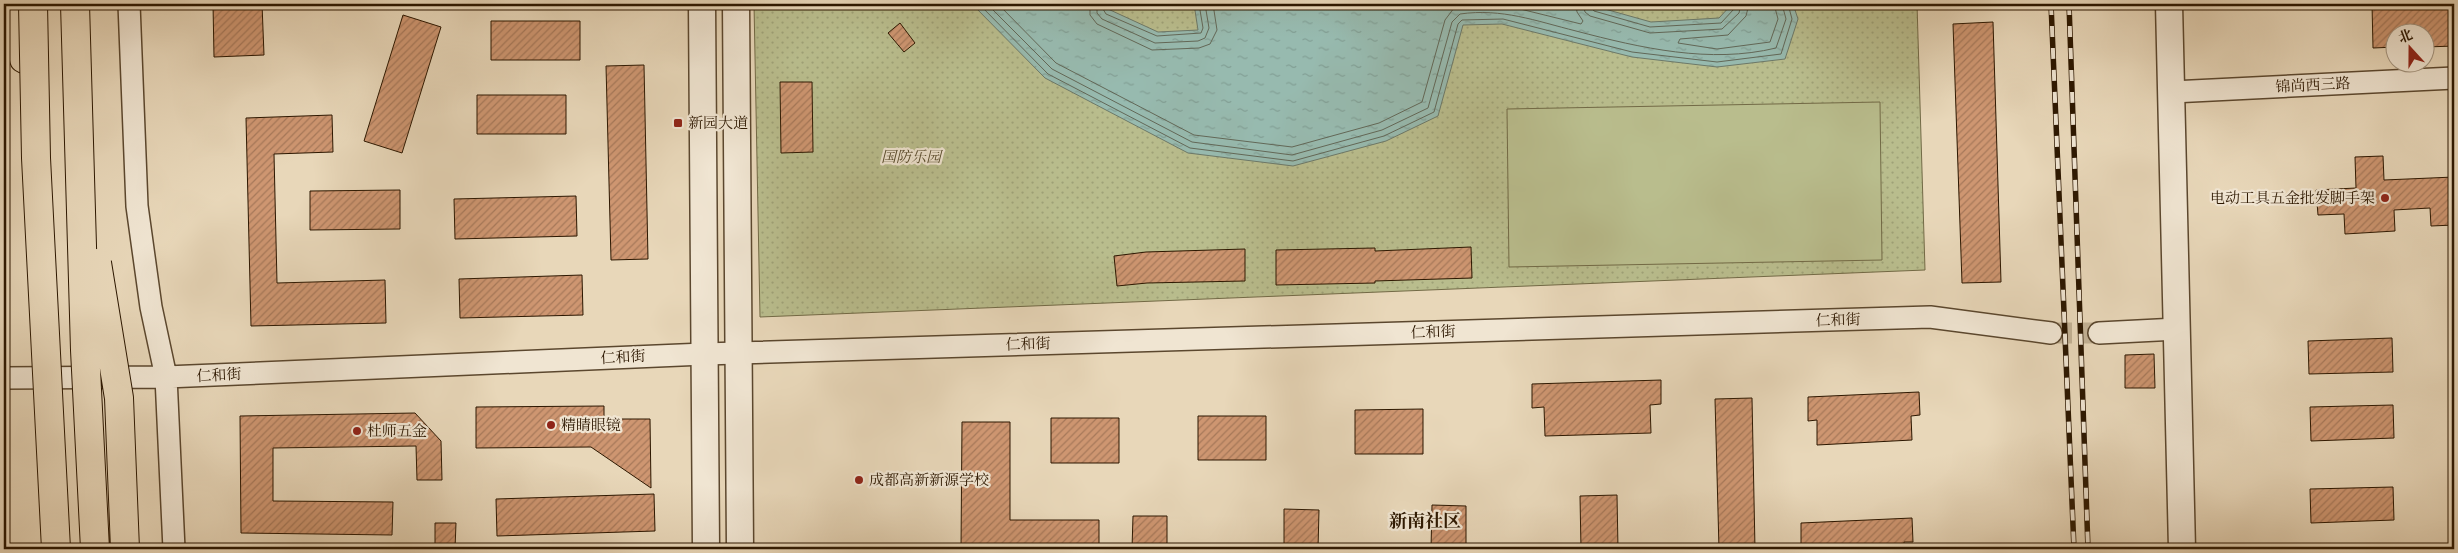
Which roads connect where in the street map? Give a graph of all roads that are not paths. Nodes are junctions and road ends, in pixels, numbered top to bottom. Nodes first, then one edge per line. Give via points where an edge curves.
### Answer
1 (17, 4) edge
2 (33, 4) edge
3 (75, 4) edge
4 (129, 4) edge
5 (702, 4) edge
6 (736, 4) edge
7 (2169, 4) edge
8 (2454, 78) edge
9 (2172, 92) junction
10 (80, 157) junction
11 (36, 158) junction
12 (2177, 328) junction
13 (2051, 333) tunnel mouth
14 (2100, 333) tunnel mouth
15 (739, 353) junction
16 (704, 354) junction
17 (4, 378) edge
18 (166, 378) junction
19 (56, 549) edge
20 (94, 549) edge
21 (125, 549) edge
22 (174, 549) edge
23 (706, 549) edge
24 (740, 549) edge
25 (2182, 549) edge

1 - 11 highway, bridge
2 - 11 highway, bridge
3 - 10 highway, bridge
4 - 18 street via 137,206 151,307
5 - 16 street
6 - 15 street
7 - 9 street
8 - 9 street, 锦尚西三路
9 - 12 street
10 - 20 highway, bridge
10 - 21 highway, bridge via 119,398
11 - 19 highway, bridge
12 - 14 street
12 - 25 street
13 - 15 street, 仁和街 via 1930,317
15 - 16 street, 仁和街
15 - 24 street
16 - 18 street, 仁和街
16 - 23 street
17 - 18 street, 仁和街
18 - 22 street

